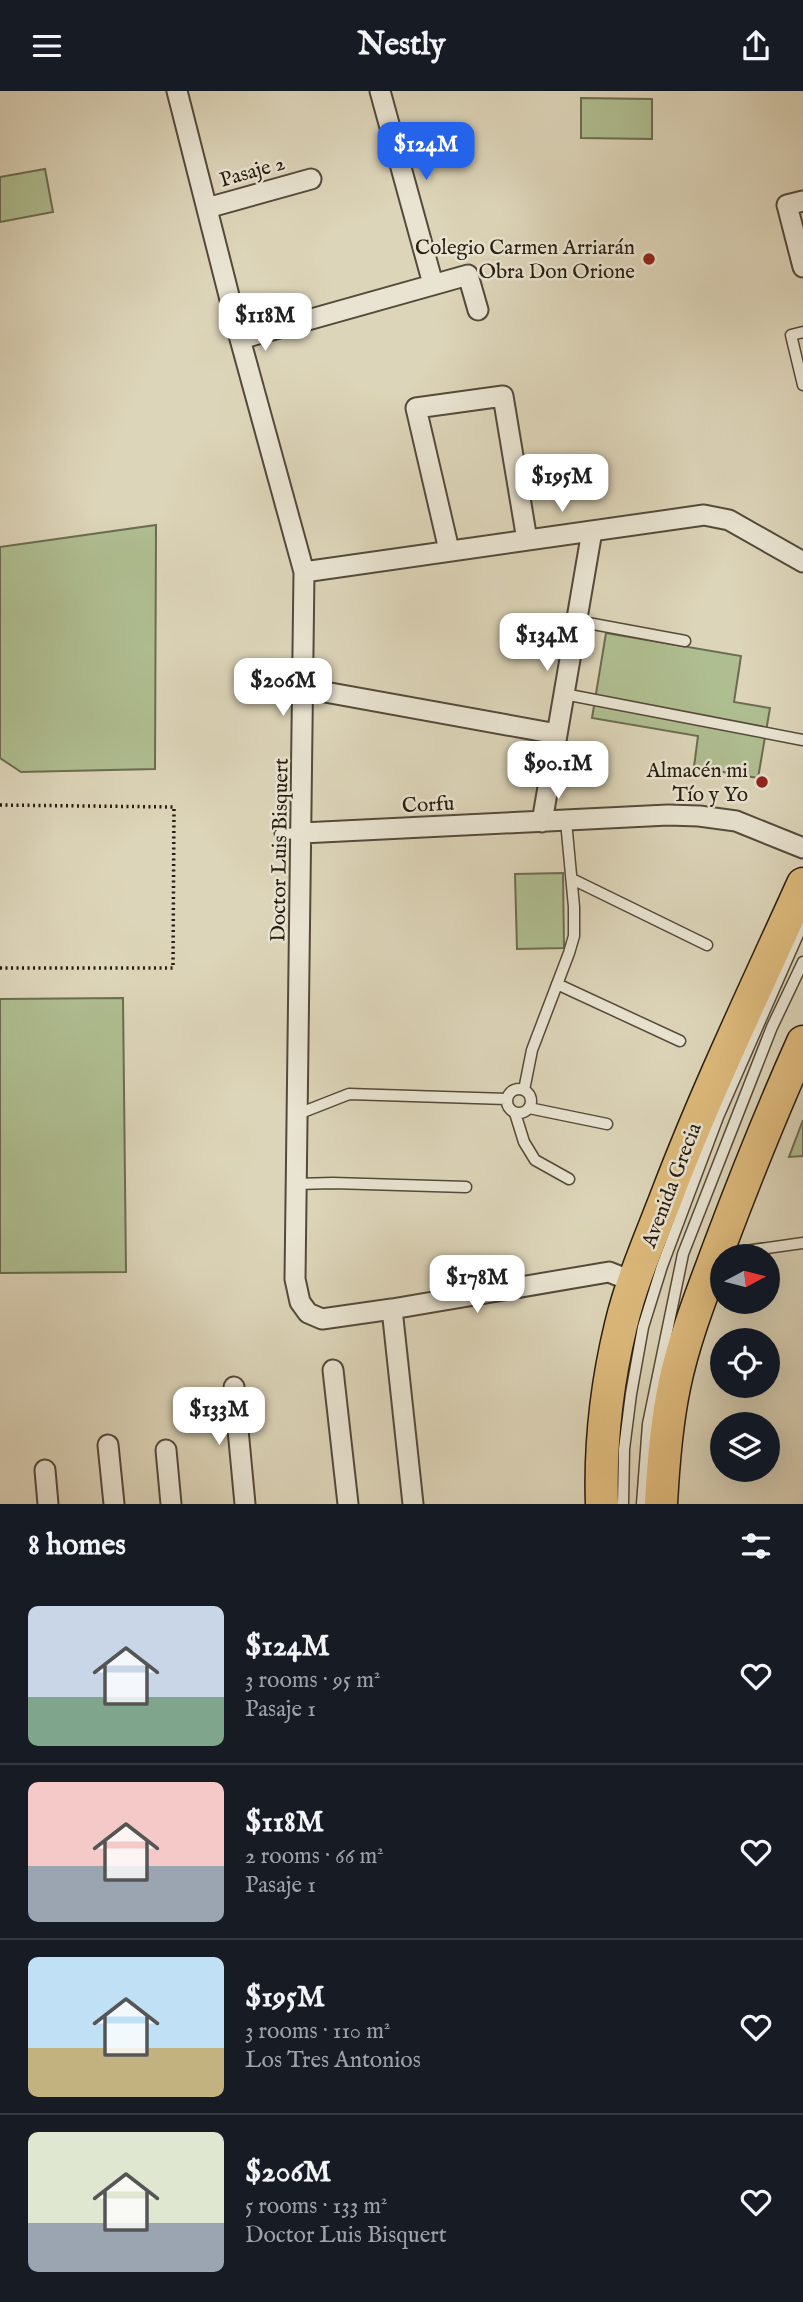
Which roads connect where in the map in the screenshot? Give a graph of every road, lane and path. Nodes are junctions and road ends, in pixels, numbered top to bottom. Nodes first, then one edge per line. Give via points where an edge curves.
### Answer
1 (177, 91) edge
2 (380, 91) edge
3 (310, 179) dead end
4 (803, 201) edge
5 (207, 208) junction
6 (803, 267) edge
7 (433, 284) junction
8 (478, 310) dead end
9 (803, 332) edge
10 (240, 339) junction
11 (803, 385) edge
12 (592, 531) junction
13 (527, 540) junction
14 (449, 551) junction
15 (803, 562) edge
16 (304, 572) junction
17 (577, 621) junction
18 (685, 641) dead end
19 (303, 688) junction
20 (564, 694) junction
21 (557, 734) junction
22 (803, 740) edge
23 (0, 805) edge
24 (566, 821) junction
25 (542, 822) junction
26 (302, 833) junction
27 (280, 834) dead end
28 (803, 848) edge
29 (572, 879) junction
30 (803, 884) edge
31 (803, 923) edge
32 (707, 945) dead end
33 (803, 962) edge
34 (0, 968) edge
35 (557, 984) junction
36 (680, 1041) dead end
37 (803, 1042) edge
38 (524, 1090) junction
39 (508, 1099) junction
40 (529, 1108) junction
41 (515, 1113) junction
42 (298, 1114) junction
43 (607, 1124) dead end
44 (569, 1179) dead end
45 (296, 1184) junction
46 (466, 1187) dead end
47 (803, 1243) edge
48 (720, 1244) edge
49 (780, 1246) edge
50 (710, 1271) edge
51 (634, 1282) junction
52 (392, 1309) junction
53 (332, 1370) dead end
54 (234, 1387) dead end
55 (108, 1444) dead end
56 (166, 1450) dead end
57 (45, 1470) dead end
58 (48, 1504) edge
59 (114, 1504) edge
60 (171, 1504) edge
61 (245, 1504) edge
62 (348, 1504) edge
63 (413, 1504) edge
64 (602, 1504) edge
65 (623, 1504) edge
66 (642, 1504) edge
67 (661, 1504) edge

1 - 5 street, Doctor Luis Bisquert
2 - 7 street
3 - 5 street, Pasaje 2
4 - 6 street via 787,205
5 - 10 street, Doctor Luis Bisquert
7 - 8 street via 468,275
7 - 10 street
9 - 11 lane via 791,335
10 - 16 street, Doctor Luis Bisquert
12 - 13 street
12 - 15 street via 704,515 729,520
12 - 17 street
13 - 14 street
13 - 14 street via 503,396 416,408
14 - 16 street
16 - 19 street, Doctor Luis Bisquert
17 - 18 lane
17 - 20 street
19 - 21 street
19 - 26 street, Doctor Luis Bisquert
20 - 21 street
20 - 22 lane
21 - 25 street
23 - 34 path via 174,807 173,968
24 - 25 street, Corfu
24 - 28 street, Corfu via 699,816 736,821
24 - 29 lane
25 - 26 street, Corfu
26 - 27 lane
26 - 42 street, Doctor Luis Bisquert
29 - 32 lane
29 - 35 lane via 574,936
30 - 51 main road, Avenida Grecia via 697,1117
31 - 65 lane via 718,1117 643,1327 624,1449
33 - 66 lane via 772,1027 683,1254 648,1424
35 - 36 lane
35 - 38 lane via 532,1050
37 - 48 main road
38 - 39 lane via 513,1091
38 - 40 lane via 531,1098
39 - 41 lane
39 - 42 lane via 349,1094
40 - 41 lane
40 - 43 lane
41 - 44 lane via 535,1160
42 - 45 street, Doctor Luis Bisquert
45 - 46 lane
45 - 52 street, Doctor Luis Bisquert via 295,1279 300,1302 308,1313 322,1319
47 - 49 lane
50 - 67 main road via 674,1385
51 - 52 street via 609,1272
51 - 64 main road, Avenida Grecia via 611,1373
52 - 63 street
53 - 62 street
54 - 61 street
55 - 59 street
56 - 60 street
57 - 58 street

